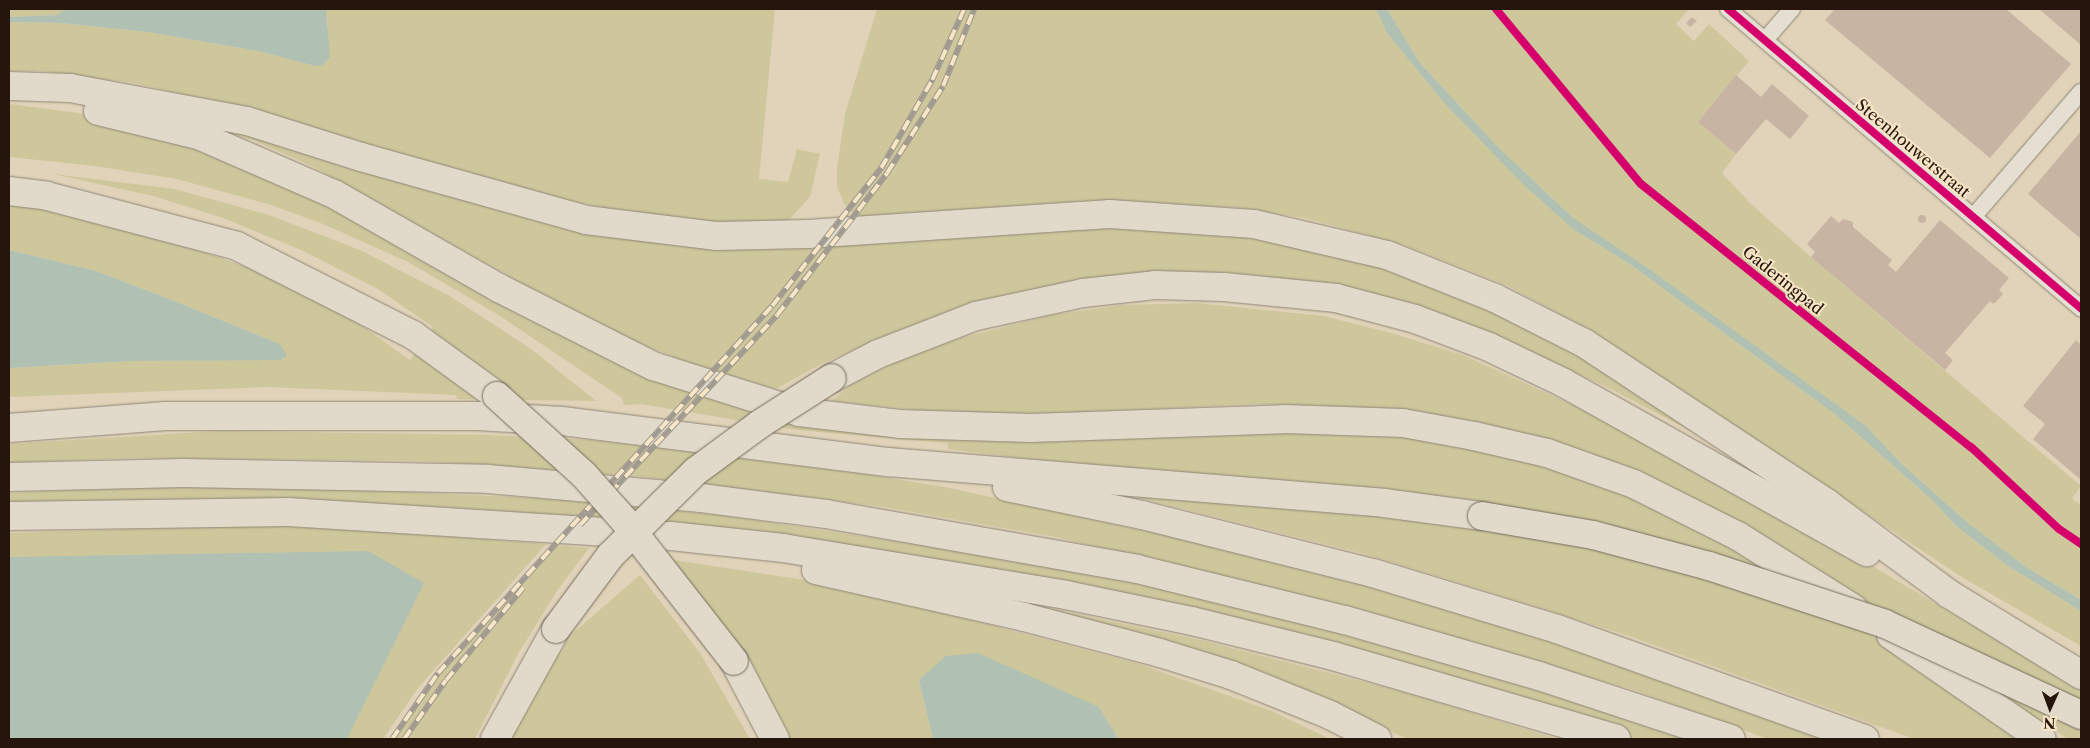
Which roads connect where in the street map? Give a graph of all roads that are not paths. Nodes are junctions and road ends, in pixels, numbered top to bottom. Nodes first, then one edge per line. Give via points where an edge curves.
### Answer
1 (1728, 9) edge
2 (1792, 9) edge
3 (1765, 40) junction
4 (9, 86) edge
5 (2081, 92) edge
6 (9, 95) edge
7 (9, 191) edge
8 (1974, 217) junction
9 (2081, 308) edge
10 (9, 428) edge
11 (888, 462) junction
12 (9, 477) edge
13 (9, 516) edge
14 (671, 536) junction
15 (1949, 594) junction
16 (2081, 676) edge
17 (2081, 715) edge
18 (495, 739) edge
19 (775, 739) edge
20 (1377, 739) edge
21 (1616, 739) edge
22 (1731, 739) edge
23 (1865, 739) edge
24 (2042, 739) edge

1 - 3 street, Steenhouwerstraat
2 - 3 street
3 - 8 street, Steenhouwerstraat
4 - 15 highway via 70,88 247,120 370,160 586,220 717,236 808,234 1110,214 1254,224 1387,255 1495,298 1584,343 1828,504
5 - 8 street
6 - 24 highway via 50,99 198,135 334,194 499,288 653,366 799,412 899,424 1031,428 1284,419 1403,423 1547,453 1634,484 1738,536 1854,608
7 - 19 highway, bridge via 48,196 237,246 413,335 497,396 584,475 734,661
8 - 9 street, Steenhouwerstraat
10 - 11 highway via 166,416 478,416 562,422
11 - 17 highway, bridge via 1384,503 1593,535 1709,566 1885,624
11 - 23 highway via 1142,515 1373,573 1557,629
12 - 22 highway via 183,473 488,479 701,498 826,514 1137,569 1345,620 1539,676
13 - 14 highway via 288,512
14 - 20 highway via 1024,617 1160,652 1231,675 1330,715
14 - 21 highway via 908,567 1192,621 1332,656
15 - 16 highway
15 - 18 highway, bridge via 1866,552 1564,383 1489,347 1415,319 1336,298 1243,288 1174,286 1083,293 976,316 878,354 832,378 760,424 696,471 610,556 556,629

